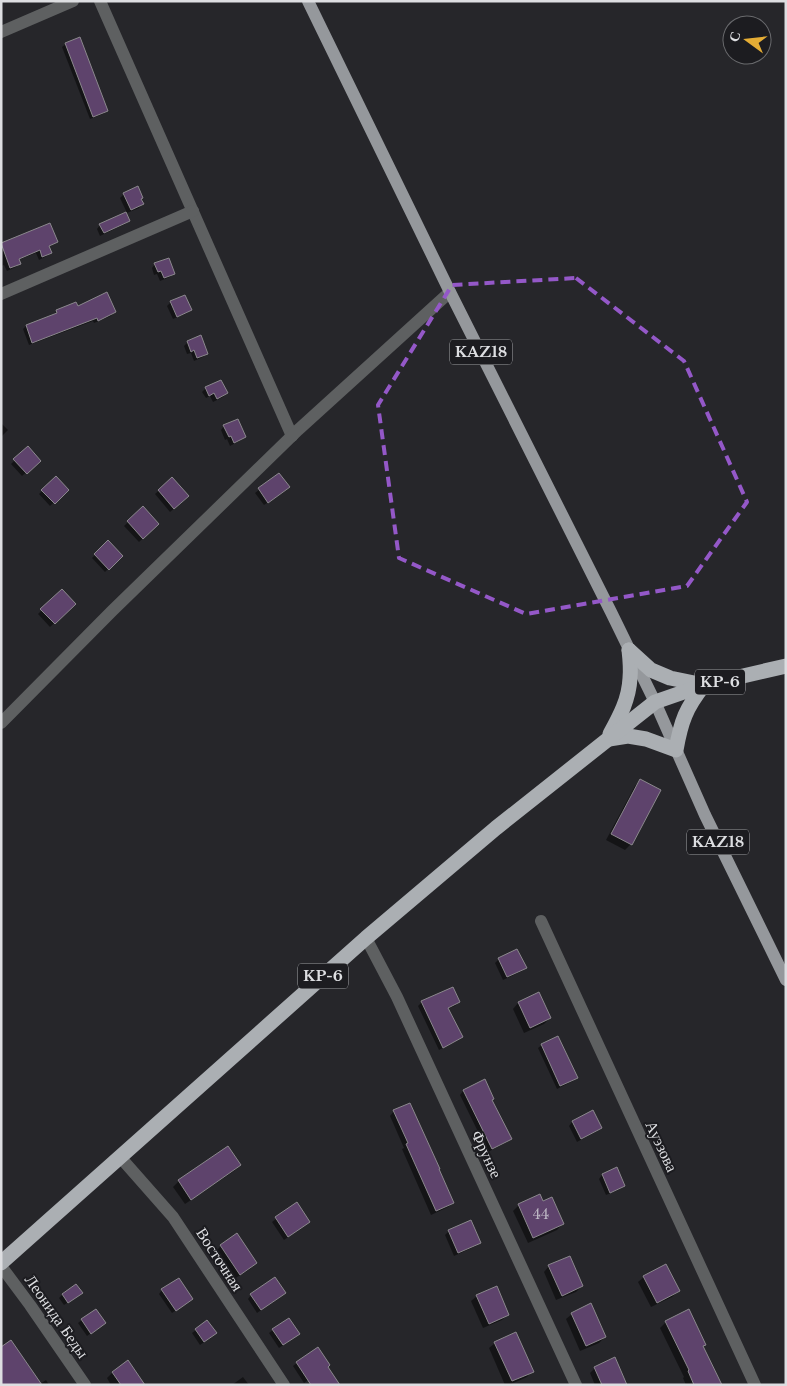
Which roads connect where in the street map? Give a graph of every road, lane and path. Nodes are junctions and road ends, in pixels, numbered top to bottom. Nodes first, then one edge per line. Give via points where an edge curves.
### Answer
1 (73, 1) edge
2 (100, 1) edge
3 (308, 1) edge
4 (1, 32) edge
5 (193, 211) junction
6 (450, 292) junction
7 (1, 294) edge
8 (292, 436) junction
9 (629, 650) junction
10 (786, 666) edge
11 (704, 685) junction
12 (655, 702) junction
13 (1, 723) edge
14 (606, 740) junction
15 (676, 750) junction
16 (541, 921) dead end
17 (366, 938) junction
18 (786, 980) edge
19 (121, 1158) junction
20 (1, 1264) edge
21 (85, 1385) edge
22 (284, 1385) edge
23 (576, 1385) edge
24 (755, 1385) edge

1 - 4 street
2 - 5 street
3 - 6 main road, KAZ18
5 - 7 street
5 - 8 street
6 - 8 street
6 - 9 main road, KAZ18
8 - 13 street
9 - 11 highway via 651,670 670,678
9 - 12 main road, KAZ18
9 - 14 highway via 631,677 628,693
10 - 11 highway, KP-6
11 - 12 highway, KP-6
11 - 15 highway via 683,718
12 - 14 highway, KP-6
12 - 15 main road, KAZ18
14 - 15 highway via 628,736 646,738
14 - 17 highway, KP-6
15 - 18 main road, KAZ18
16 - 24 street, Ауэзова
17 - 19 highway, KP-6
17 - 23 street, Фрунзе via 397,997
19 - 20 highway, KP-6
19 - 22 street, Восточная via 173,1218
20 - 21 street, Леонида Беды

